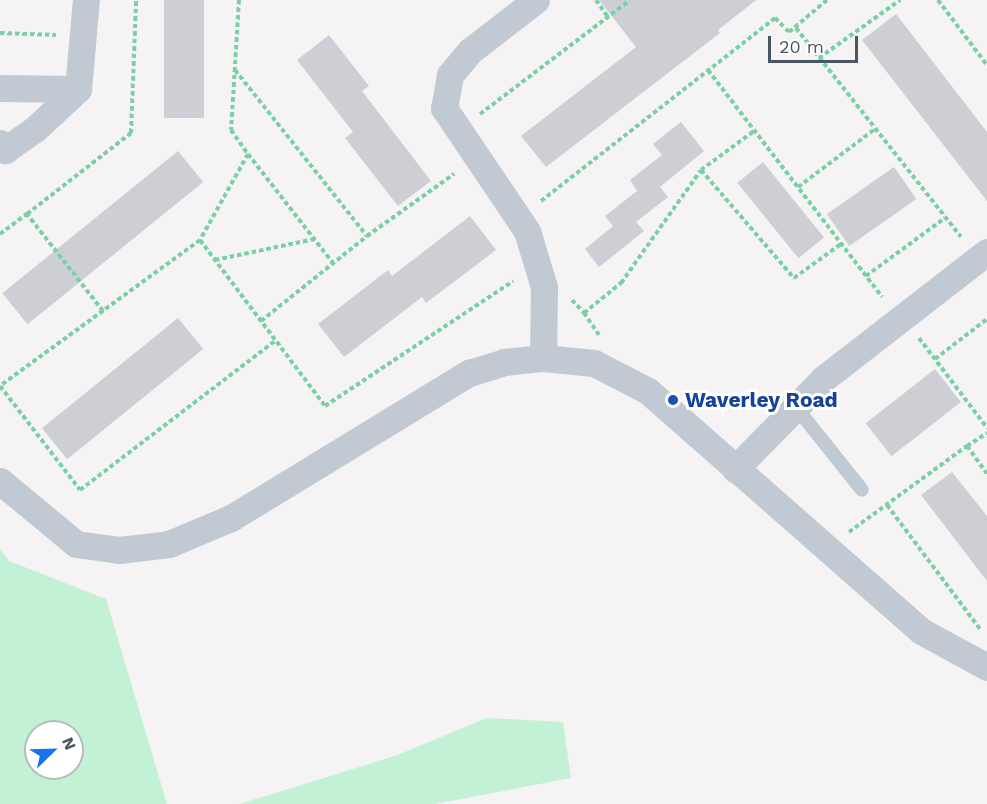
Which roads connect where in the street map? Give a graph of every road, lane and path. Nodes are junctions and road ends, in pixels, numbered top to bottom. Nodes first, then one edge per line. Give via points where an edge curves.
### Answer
1 (86, 0) edge
2 (136, 0) edge
3 (239, 0) edge
4 (536, 0) edge
5 (596, 0) edge
6 (630, 0) edge
7 (827, 0) edge
8 (900, 0) edge
9 (938, 0) edge
10 (608, 17) junction
11 (796, 28) junction
12 (0, 33) edge
13 (83, 36) junction
14 (819, 58) junction
15 (987, 65) edge
16 (235, 69) junction
17 (708, 70) junction
18 (0, 88) edge
19 (78, 89) junction
20 (875, 129) junction
21 (459, 130) junction
22 (754, 130) junction
23 (0, 143) edge
24 (248, 154) junction
25 (477, 158) junction
26 (701, 170) junction
27 (798, 187) junction
28 (27, 214) junction
29 (519, 218) junction
30 (945, 218) junction
31 (0, 234) edge
32 (367, 236) junction
33 (315, 239) junction
34 (200, 240) junction
35 (842, 244) junction
36 (982, 255) edge
37 (215, 260) junction
38 (333, 262) junction
39 (538, 264) junction
40 (866, 276) junction
41 (103, 311) junction
42 (905, 318) junction
43 (987, 319) edge
44 (261, 321) junction
45 (602, 339) dead end
46 (276, 340) junction
47 (543, 358) junction
48 (935, 358) junction
49 (795, 406) junction
50 (987, 428) edge
51 (987, 433) edge
52 (966, 446) junction
53 (735, 468) junction
54 (987, 474) edge
55 (0, 481) edge
56 (862, 490) dead end
57 (886, 505) junction
58 (828, 547) junction
59 (987, 639) edge
60 (987, 666) edge

1 - 13 street
2 - 28 path via 131,133
3 - 16 path
4 - 21 street via 470,51 450,75 444,108
5 - 10 path
6 - 10 path
7 - 11 path
8 - 14 path
9 - 15 path
10 - 21 path
11 - 14 path
11 - 17 path via 789,32 775,18
12 - 13 path
13 - 19 street
14 - 20 path
16 - 24 path via 231,130
16 - 32 path
17 - 22 path
17 - 29 path
18 - 19 street
19 - 23 street via 35,129 5,150
20 - 27 path
20 - 30 path
21 - 25 street
22 - 26 path
22 - 27 path
24 - 33 path
24 - 34 path
25 - 29 street
25 - 32 path
26 - 35 path via 794,278
26 - 45 path via 621,283 584,313
27 - 35 path
28 - 31 path
28 - 41 path
29 - 39 street
30 - 36 path
30 - 40 path
32 - 38 path
33 - 37 path
33 - 38 path
34 - 37 path
34 - 41 path
35 - 40 path
36 - 42 street
37 - 44 path
38 - 44 path
39 - 46 path via 325,406
39 - 47 street via 544,287
40 - 42 path via 887,304
41 - 46 path via 0,386 80,490
42 - 48 path
42 - 49 street via 823,379
43 - 48 path
44 - 46 path
47 - 53 street via 594,363 648,391
47 - 55 street via 504,362 469,373 231,518 169,544 119,550 76,544
48 - 50 path
49 - 53 street
49 - 56 lane
51 - 52 path
52 - 54 path
52 - 57 path
53 - 58 street
57 - 58 path
57 - 59 path
58 - 60 street via 921,631

